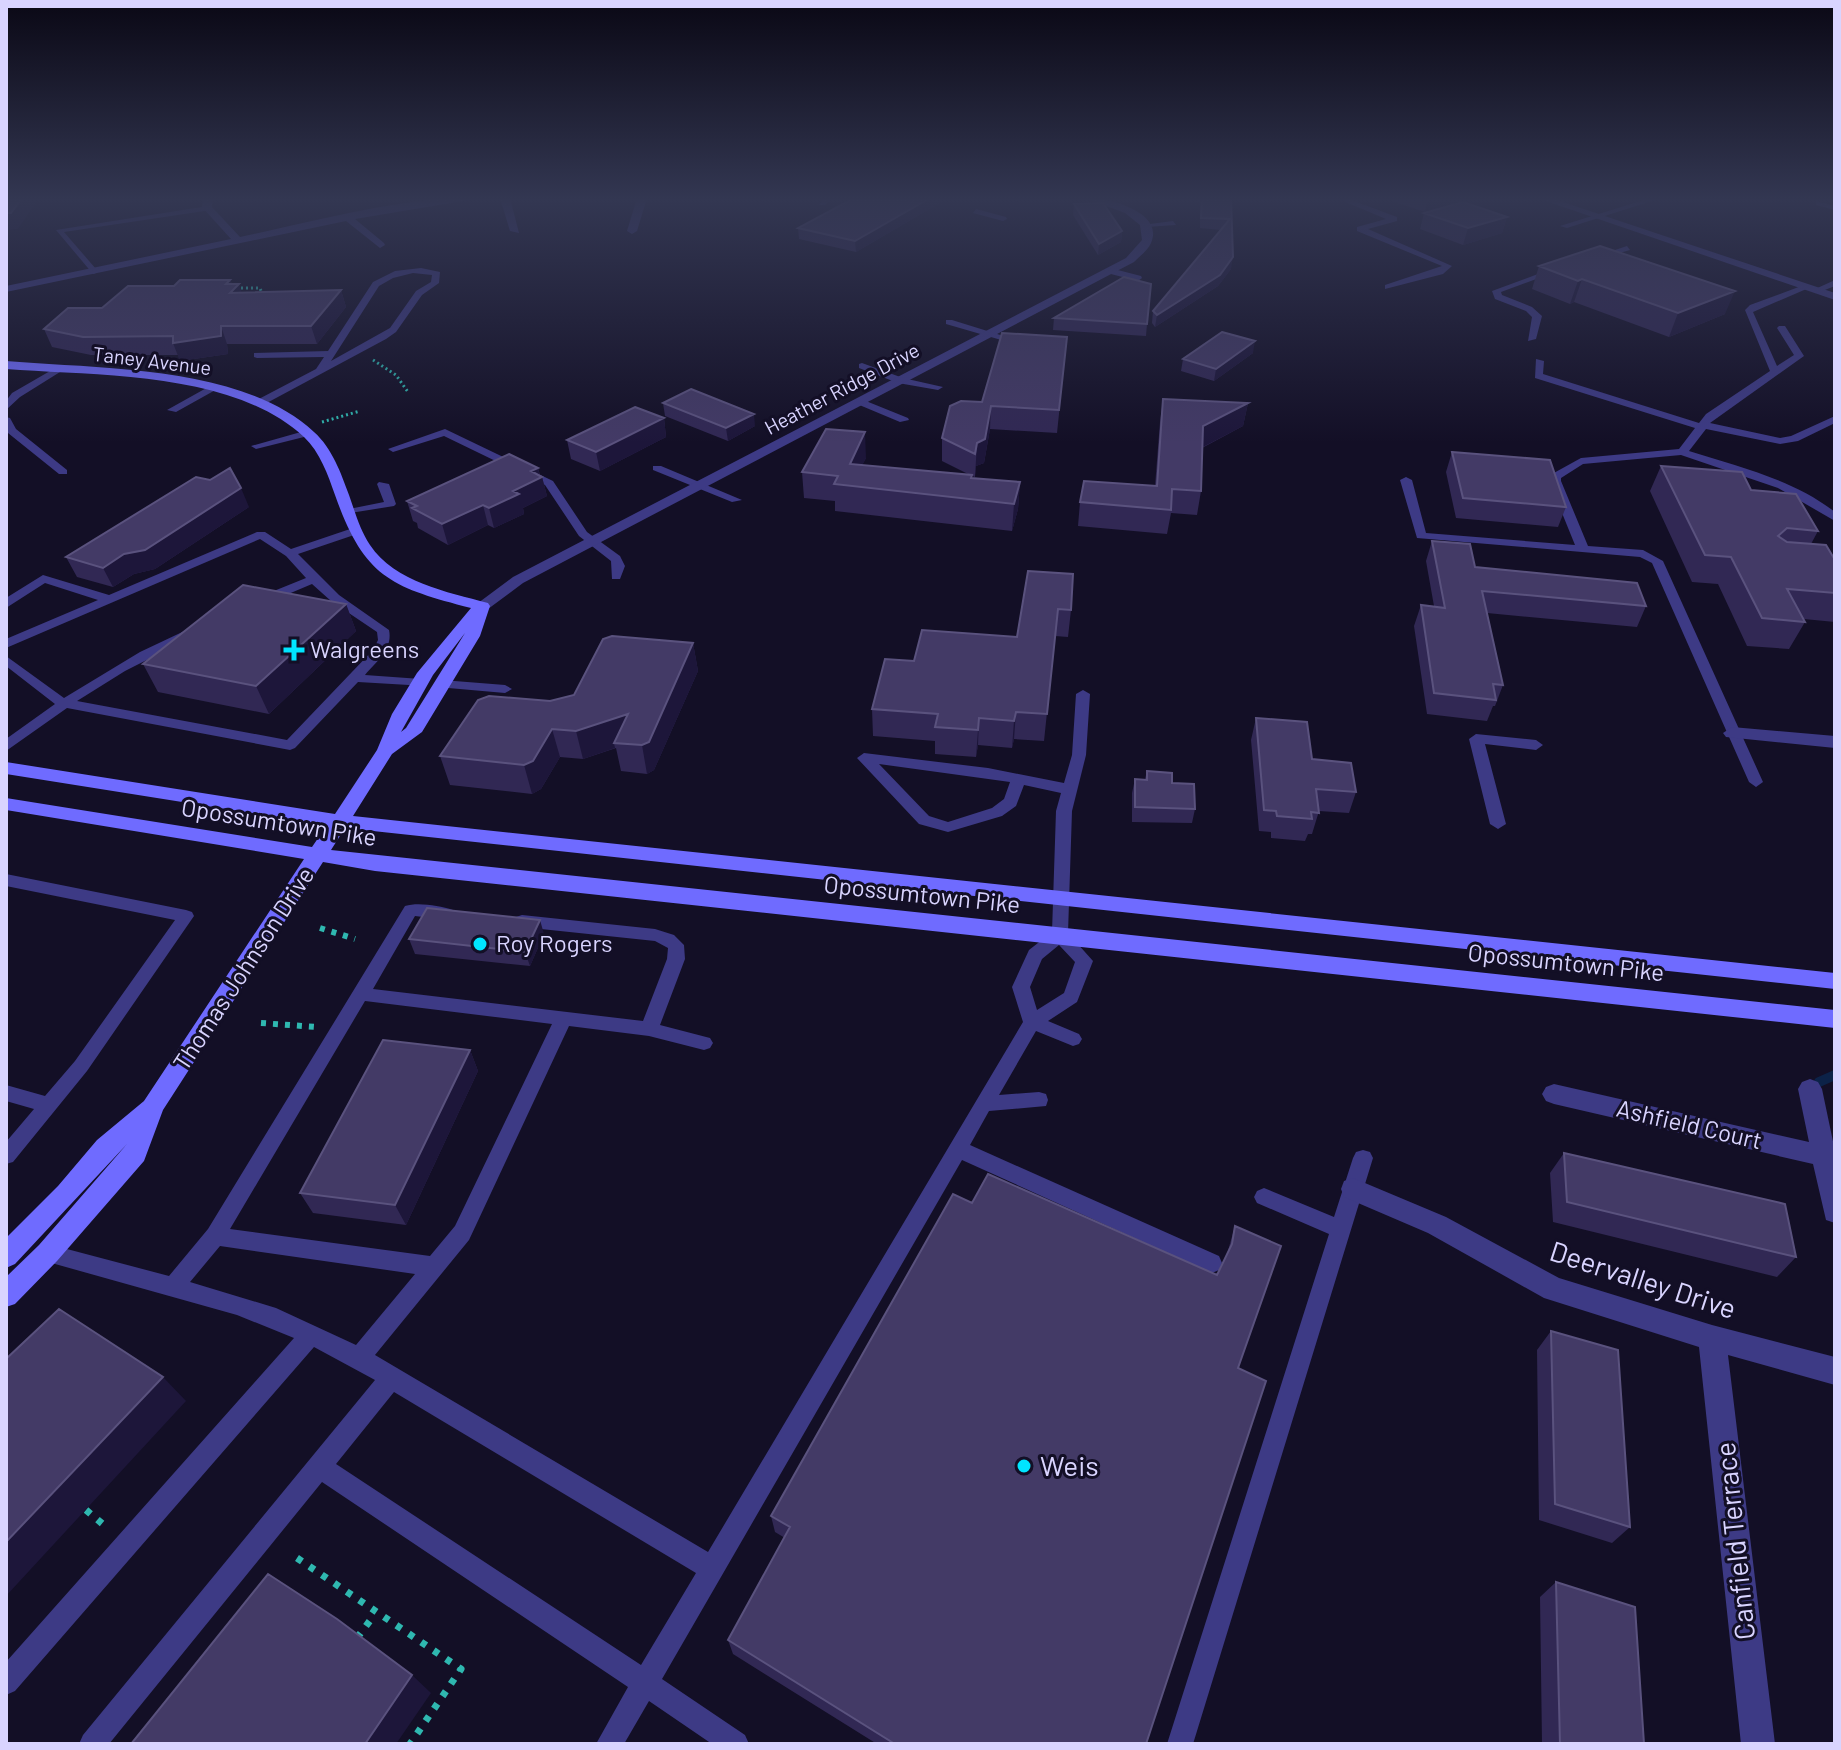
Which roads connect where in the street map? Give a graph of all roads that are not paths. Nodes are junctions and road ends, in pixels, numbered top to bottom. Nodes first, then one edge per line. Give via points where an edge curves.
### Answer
1 (51, 280) edge
2 (382, 280) edge
3 (436, 280) edge
4 (1093, 280) edge
5 (1413, 280) edge
6 (1530, 280) edge
7 (1785, 280) edge
8 (1835, 283) edge
9 (1388, 287) dead end
10 (6, 289) edge
11 (1812, 289) junction
12 (1835, 297) edge
13 (949, 322) dead end
14 (1782, 328) dead end
15 (989, 334) junction
16 (1531, 339) dead end
17 (1028, 343) edge
18 (330, 354) junction
19 (257, 355) dead end
20 (1539, 361) dead end
21 (6, 365) edge
22 (862, 366) dead end
23 (57, 370) junction
24 (319, 372) junction
25 (1775, 372) junction
26 (901, 381) junction
27 (938, 387) dead end
28 (214, 388) junction
29 (11, 396) edge
30 (861, 402) junction
31 (259, 403) junction
32 (6, 407) edge
33 (172, 410) dead end
34 (1835, 419) edge
35 (6, 420) edge
36 (904, 420) dead end
37 (1702, 426) junction
38 (308, 433) junction
39 (256, 446) dead end
40 (393, 449) dead end
41 (1682, 452) junction
42 (657, 468) dead end
43 (63, 472) dead end
44 (1406, 480) dead end
45 (383, 484) dead end
46 (701, 486) junction
47 (736, 500) dead end
48 (348, 512) junction
49 (1835, 518) edge
50 (356, 531) junction
51 (595, 542) junction
52 (1583, 549) junction
53 (290, 553) junction
54 (616, 576) dead end
55 (314, 579) junction
56 (109, 600) junction
57 (6, 604) edge
58 (250, 605) edge
59 (482, 606) junction
60 (210, 622) edge
61 (6, 644) edge
62 (6, 660) edge
63 (355, 678) junction
64 (421, 683) junction
65 (442, 684) junction
66 (505, 689) dead end
67 (1083, 694) dead end
68 (62, 703) junction
69 (1732, 733) junction
70 (1835, 742) edge
71 (1536, 745) dead end
72 (6, 746) edge
73 (386, 750) junction
74 (6, 768) edge
75 (1019, 779) junction
76 (1756, 782) dead end
77 (1067, 789) junction
78 (6, 804) edge
79 (340, 821) junction
80 (1498, 824) dead end
81 (319, 854) junction
82 (6, 880) edge
83 (1061, 900) junction
84 (472, 916) edge
85 (502, 919) edge
86 (1060, 935) junction
87 (1835, 981) edge
88 (360, 994) junction
89 (563, 1019) junction
90 (1835, 1019) edge
91 (1032, 1022) junction
92 (649, 1029) junction
93 (1073, 1039) dead end
94 (704, 1043) dead end
95 (1810, 1089) dead end
96 (6, 1093) edge
97 (1554, 1094) dead end
98 (1039, 1100) dead end
99 (984, 1104) junction
100 (49, 1105) junction
101 (153, 1106) junction
102 (13, 1137) edge
103 (958, 1149) junction
104 (6, 1156) edge
105 (1824, 1156) junction
106 (1363, 1158) dead end
107 (1353, 1189) junction
108 (1264, 1197) dead end
109 (1835, 1212) edge
110 (1341, 1229) junction
111 (215, 1236) junction
112 (10, 1248) edge
113 (48, 1253) junction
114 (1212, 1263) dead end
115 (436, 1267) junction
116 (173, 1287) junction
117 (6, 1295) edge
118 (311, 1334) junction
119 (1712, 1338) junction
120 (359, 1358) junction
121 (1835, 1371) edge
122 (392, 1377) junction
123 (319, 1466) junction
124 (713, 1569) junction
125 (6, 1682) edge
126 (645, 1683) junction
127 (92, 1744) edge
128 (609, 1744) edge
129 (736, 1744) edge
130 (1180, 1744) edge
131 (1758, 1744) edge

1 - 10 street
2 - 18 lane
3 - 24 lane via 419,293 393,330
4 - 15 street, Heather Ridge Drive
5 - 9 lane
6 - 16 lane via 1496,291 1498,297 1537,316
7 - 11 street
8 - 11 lane
11 - 12 street
11 - 25 lane via 1748,312
13 - 15 lane
14 - 25 lane via 1799,356
15 - 17 lane
15 - 26 street, Heather Ridge Drive
18 - 19 lane
18 - 24 lane
20 - 37 lane via 1538,376
21 - 23 main road, Taney Avenue
22 - 26 lane
23 - 28 main road, Taney Avenue
23 - 29 lane
24 - 31 lane
25 - 37 lane
26 - 27 lane
26 - 30 street, Heather Ridge Drive
28 - 31 main road, Taney Avenue
28 - 33 lane
29 - 32 lane
30 - 36 lane
30 - 46 street, Heather Ridge Drive
31 - 38 main road, Taney Avenue
34 - 37 lane via 1780,441
35 - 43 lane via 12,431
37 - 41 lane
38 - 39 lane
38 - 48 main road, Taney Avenue via 329,463
40 - 51 lane via 445,432 549,483 576,525
41 - 49 lane via 1782,487
41 - 52 lane via 1581,461 1556,476
42 - 46 lane
44 - 52 lane via 1421,536
45 - 48 lane via 390,504
46 - 47 lane
46 - 51 street, Heather Ridge Drive
48 - 50 main road, Taney Avenue
50 - 53 lane
50 - 59 main road, Taney Avenue via 366,550 396,576
51 - 54 lane via 616,559
51 - 59 street, Heather Ridge Drive via 502,589
52 - 69 lane via 1643,554 1657,561
53 - 55 lane
53 - 56 lane via 261,534
55 - 58 lane
55 - 63 lane via 383,630 379,652
56 - 57 lane via 43,579
56 - 61 lane
59 - 64 main road, Thomas Johnson Drive via 454,634
59 - 65 main road, Thomas Johnson Drive via 472,636
60 - 68 lane
62 - 68 lane
63 - 64 lane
63 - 68 lane via 290,745
64 - 73 main road, Thomas Johnson Drive via 390,732
65 - 66 lane
65 - 73 main road, Thomas Johnson Drive via 413,732
67 - 77 lane via 1079,755
68 - 72 lane
69 - 70 street
69 - 76 lane
71 - 80 lane via 1476,739
73 - 79 main road, Thomas Johnson Drive
74 - 79 main road, Opossumtown Pike
75 - 75 lane via 988,773 864,758 924,820 948,827 997,812 1011,802
75 - 77 lane
77 - 83 lane
78 - 81 main road, Opossumtown Pike
79 - 81 main road, Thomas Johnson Drive
79 - 83 main road, Opossumtown Pike
81 - 86 main road, Opossumtown Pike
81 - 101 main road, Thomas Johnson Drive
82 - 100 lane via 186,916
83 - 86 lane
83 - 87 main road, Opossumtown Pike
84 - 88 lane via 411,910
85 - 92 lane via 668,939 676,945 676,959
86 - 90 main road, Opossumtown Pike
86 - 91 lane via 1035,955 1021,987
86 - 91 lane via 1084,961 1071,997
88 - 89 lane
88 - 111 lane
89 - 92 lane
89 - 115 lane via 462,1233
91 - 93 lane
91 - 99 lane
92 - 94 lane
95 - 105 street
96 - 100 lane
97 - 105 street, Ashfield Court
98 - 99 lane
99 - 103 lane
100 - 102 lane
101 - 112 main road, Thomas Johnson Drive via 106,1147 67,1194
101 - 113 main road, Thomas Johnson Drive via 135,1154
102 - 104 lane
103 - 114 lane
103 - 124 lane
105 - 109 street
106 - 107 lane
107 - 110 lane
107 - 119 street, Deervalley Drive via 1437,1225 1553,1289
108 - 110 lane
110 - 130 lane
111 - 115 lane
111 - 116 lane
113 - 116 lane
113 - 117 main road, Thomas Johnson Drive
115 - 120 lane
116 - 118 lane
118 - 120 lane
118 - 125 lane
119 - 121 street, Deervalley Drive
119 - 131 street, Canfield Terrace
120 - 122 lane
122 - 123 lane
122 - 124 lane
123 - 126 lane
123 - 127 lane
124 - 126 lane
126 - 128 lane
126 - 129 lane

